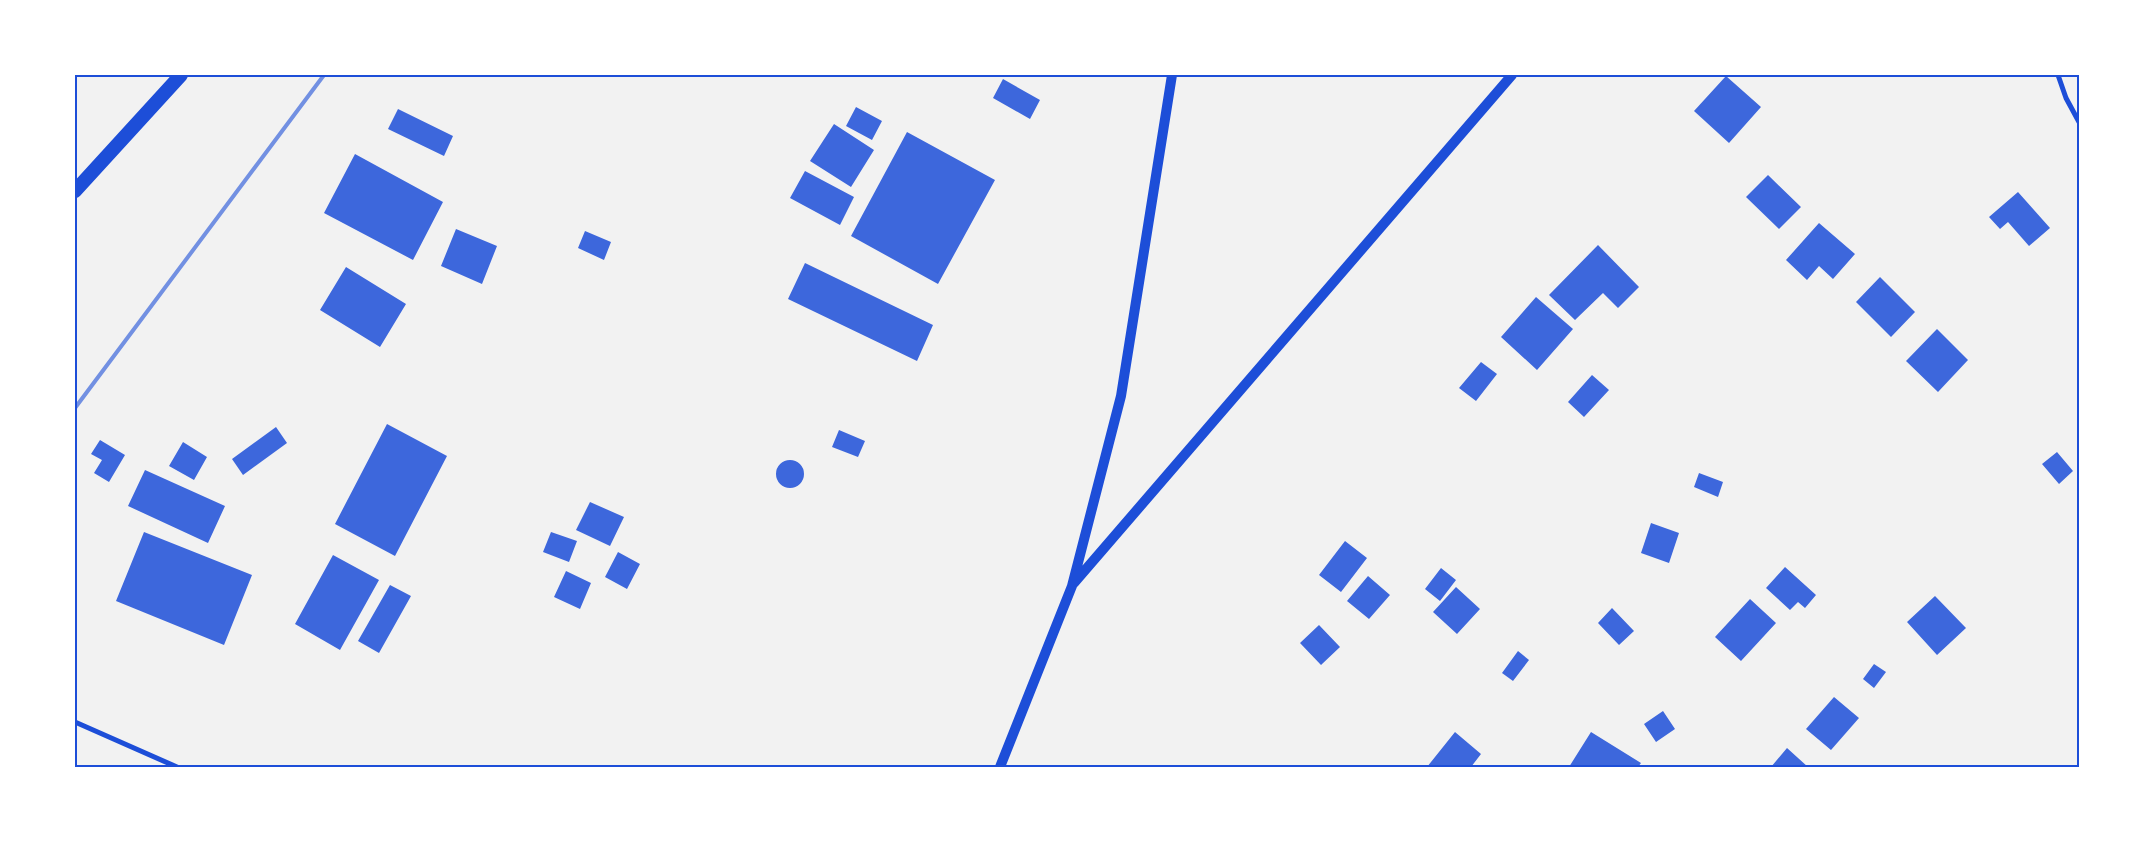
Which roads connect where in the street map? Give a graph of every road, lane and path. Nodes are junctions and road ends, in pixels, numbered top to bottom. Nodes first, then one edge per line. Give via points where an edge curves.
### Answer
1 (181, 75) edge
2 (1172, 75) edge
3 (1512, 75) edge
4 (2058, 75) edge
5 (2079, 122) edge
6 (75, 190) edge
7 (1072, 586) junction
8 (75, 722) edge
9 (177, 767) edge
10 (1000, 767) edge

1 - 6 highway
2 - 7 main road via 1121,396
3 - 7 main road
4 - 5 street
7 - 10 main road
8 - 9 street

